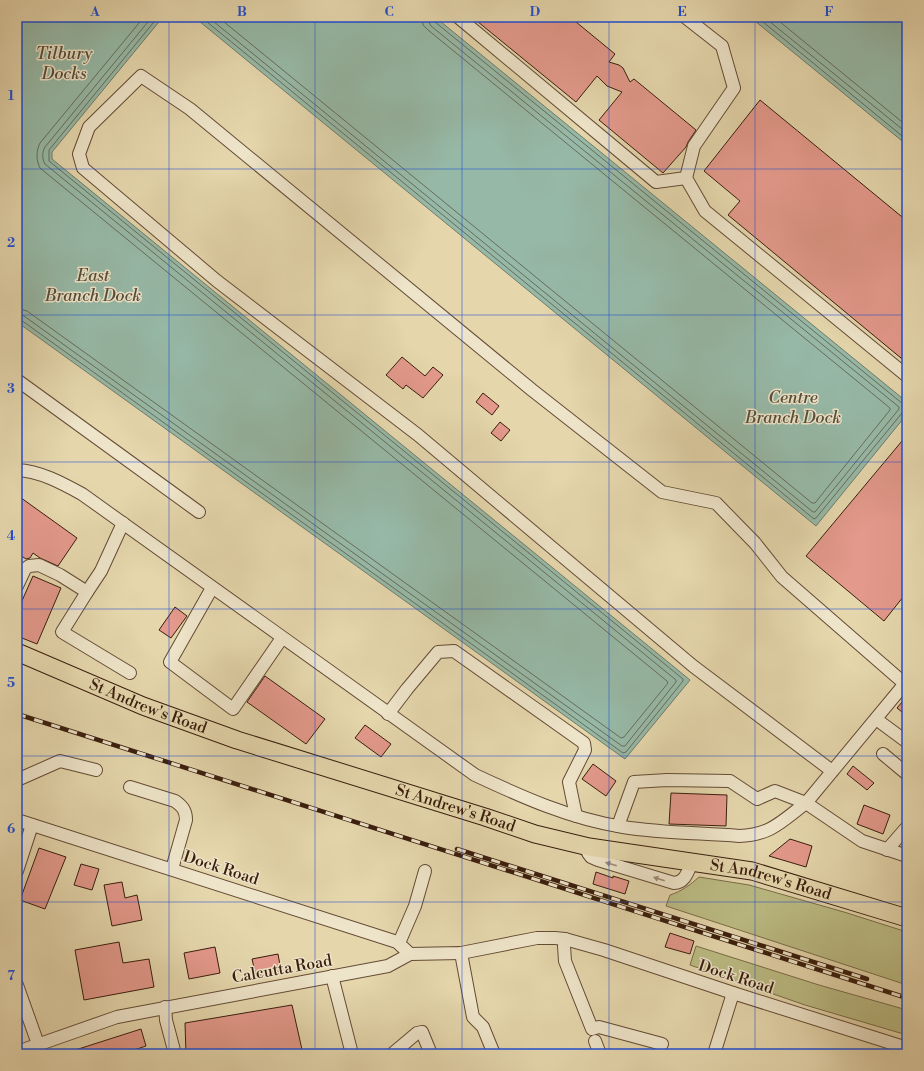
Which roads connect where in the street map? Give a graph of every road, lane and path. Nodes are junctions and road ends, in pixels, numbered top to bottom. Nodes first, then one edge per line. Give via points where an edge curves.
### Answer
1 (458, 17) edge
2 (685, 17) edge
3 (686, 178) junction
4 (907, 376) edge
5 (17, 380) edge
6 (17, 470) edge
7 (199, 512) dead end
8 (123, 523) junction
9 (17, 586) edge
10 (212, 588) junction
11 (87, 592) junction
12 (282, 638) junction
13 (17, 652) edge
14 (130, 673) dead end
15 (906, 683) edge
16 (388, 714) junction
17 (876, 718) junction
18 (907, 742) edge
19 (883, 754) dead end
20 (96, 770) dead end
21 (832, 771) junction
22 (907, 774) edge
23 (17, 780) edge
24 (130, 787) dead end
25 (806, 803) junction
26 (576, 816) junction
27 (17, 820) edge
28 (32, 825) junction
29 (618, 826) junction
30 (907, 827) edge
31 (589, 847) junction
32 (887, 850) junction
33 (907, 856) edge
34 (692, 862) junction
35 (172, 869) junction
36 (17, 871) edge
37 (425, 871) dead end
38 (907, 918) edge
39 (560, 938) junction
40 (399, 943) junction
41 (461, 952) junction
42 (410, 954) junction
43 (332, 976) junction
44 (17, 985) edge
45 (733, 993) junction
46 (165, 1007) junction
47 (593, 1035) junction
48 (38, 1044) junction
49 (662, 1044) dead end
50 (907, 1048) edge
51 (17, 1052) edge
52 (175, 1054) edge
53 (352, 1054) edge
54 (392, 1054) edge
55 (431, 1054) edge
56 (494, 1054) edge
57 (600, 1054) edge
58 (714, 1054) edge

1 - 3 street via 656,182
2 - 3 street via 722,46 734,88 694,146
3 - 4 street via 705,211
5 - 7 street
6 - 8 street via 25,470 55,480 82,494
8 - 10 street
8 - 11 street via 102,572
9 - 11 street via 25,569 40,565
10 - 12 street
10 - 12 street via 170,662 233,709
11 - 14 street via 62,632
12 - 16 street
13 - 31 highway, St Andrew's Road via 144,706 237,740 535,834
15 - 17 street
15 - 21 street via 782,577 755,543 716,503 662,492 532,390 190,109 141,76 89,127 79,154 83,168 217,281 418,435 693,666
16 - 26 street via 475,775 531,801
16 - 26 street via 438,652 454,651 584,743 586,750 569,782
17 - 18 street
17 - 21 street
19 - 22 street
20 - 23 street via 60,761
21 - 25 street
24 - 35 street via 175,801 184,809 186,820
25 - 29 street via 778,825 749,836
25 - 29 street via 775,791 757,798 730,781 634,782
25 - 32 street via 862,841
26 - 29 street
27 - 28 street, Dock Road
28 - 35 street, Dock Road
28 - 36 street
30 - 32 street
31 - 34 highway, St Andrew's Road
34 -> 31 street via 686,877 674,884 591,857 588,853
32 - 33 street
34 - 38 highway, St Andrew's Road via 752,871
35 - 40 street, Dock Road
37 - 40 street via 415,906
39 - 41 street, Calcutta Road via 537,938
39 - 45 street, Dock Road
39 - 47 street via 564,946 565,961
40 - 42 street, Dock Road
41 - 42 street, Calcutta Road
41 - 56 street via 473,1017 483,1028
42 - 43 street, Calcutta Road via 388,966
43 - 46 street, Calcutta Road
43 - 53 street
44 - 48 street
45 - 50 street, Dock Road
45 - 58 street
46 - 48 street, Calcutta Road via 117,1017
46 - 52 street
47 - 49 street via 598,1027
47 - 57 street
48 - 51 street, Calcutta Road
54 - 55 street via 417,1033 422,1032

